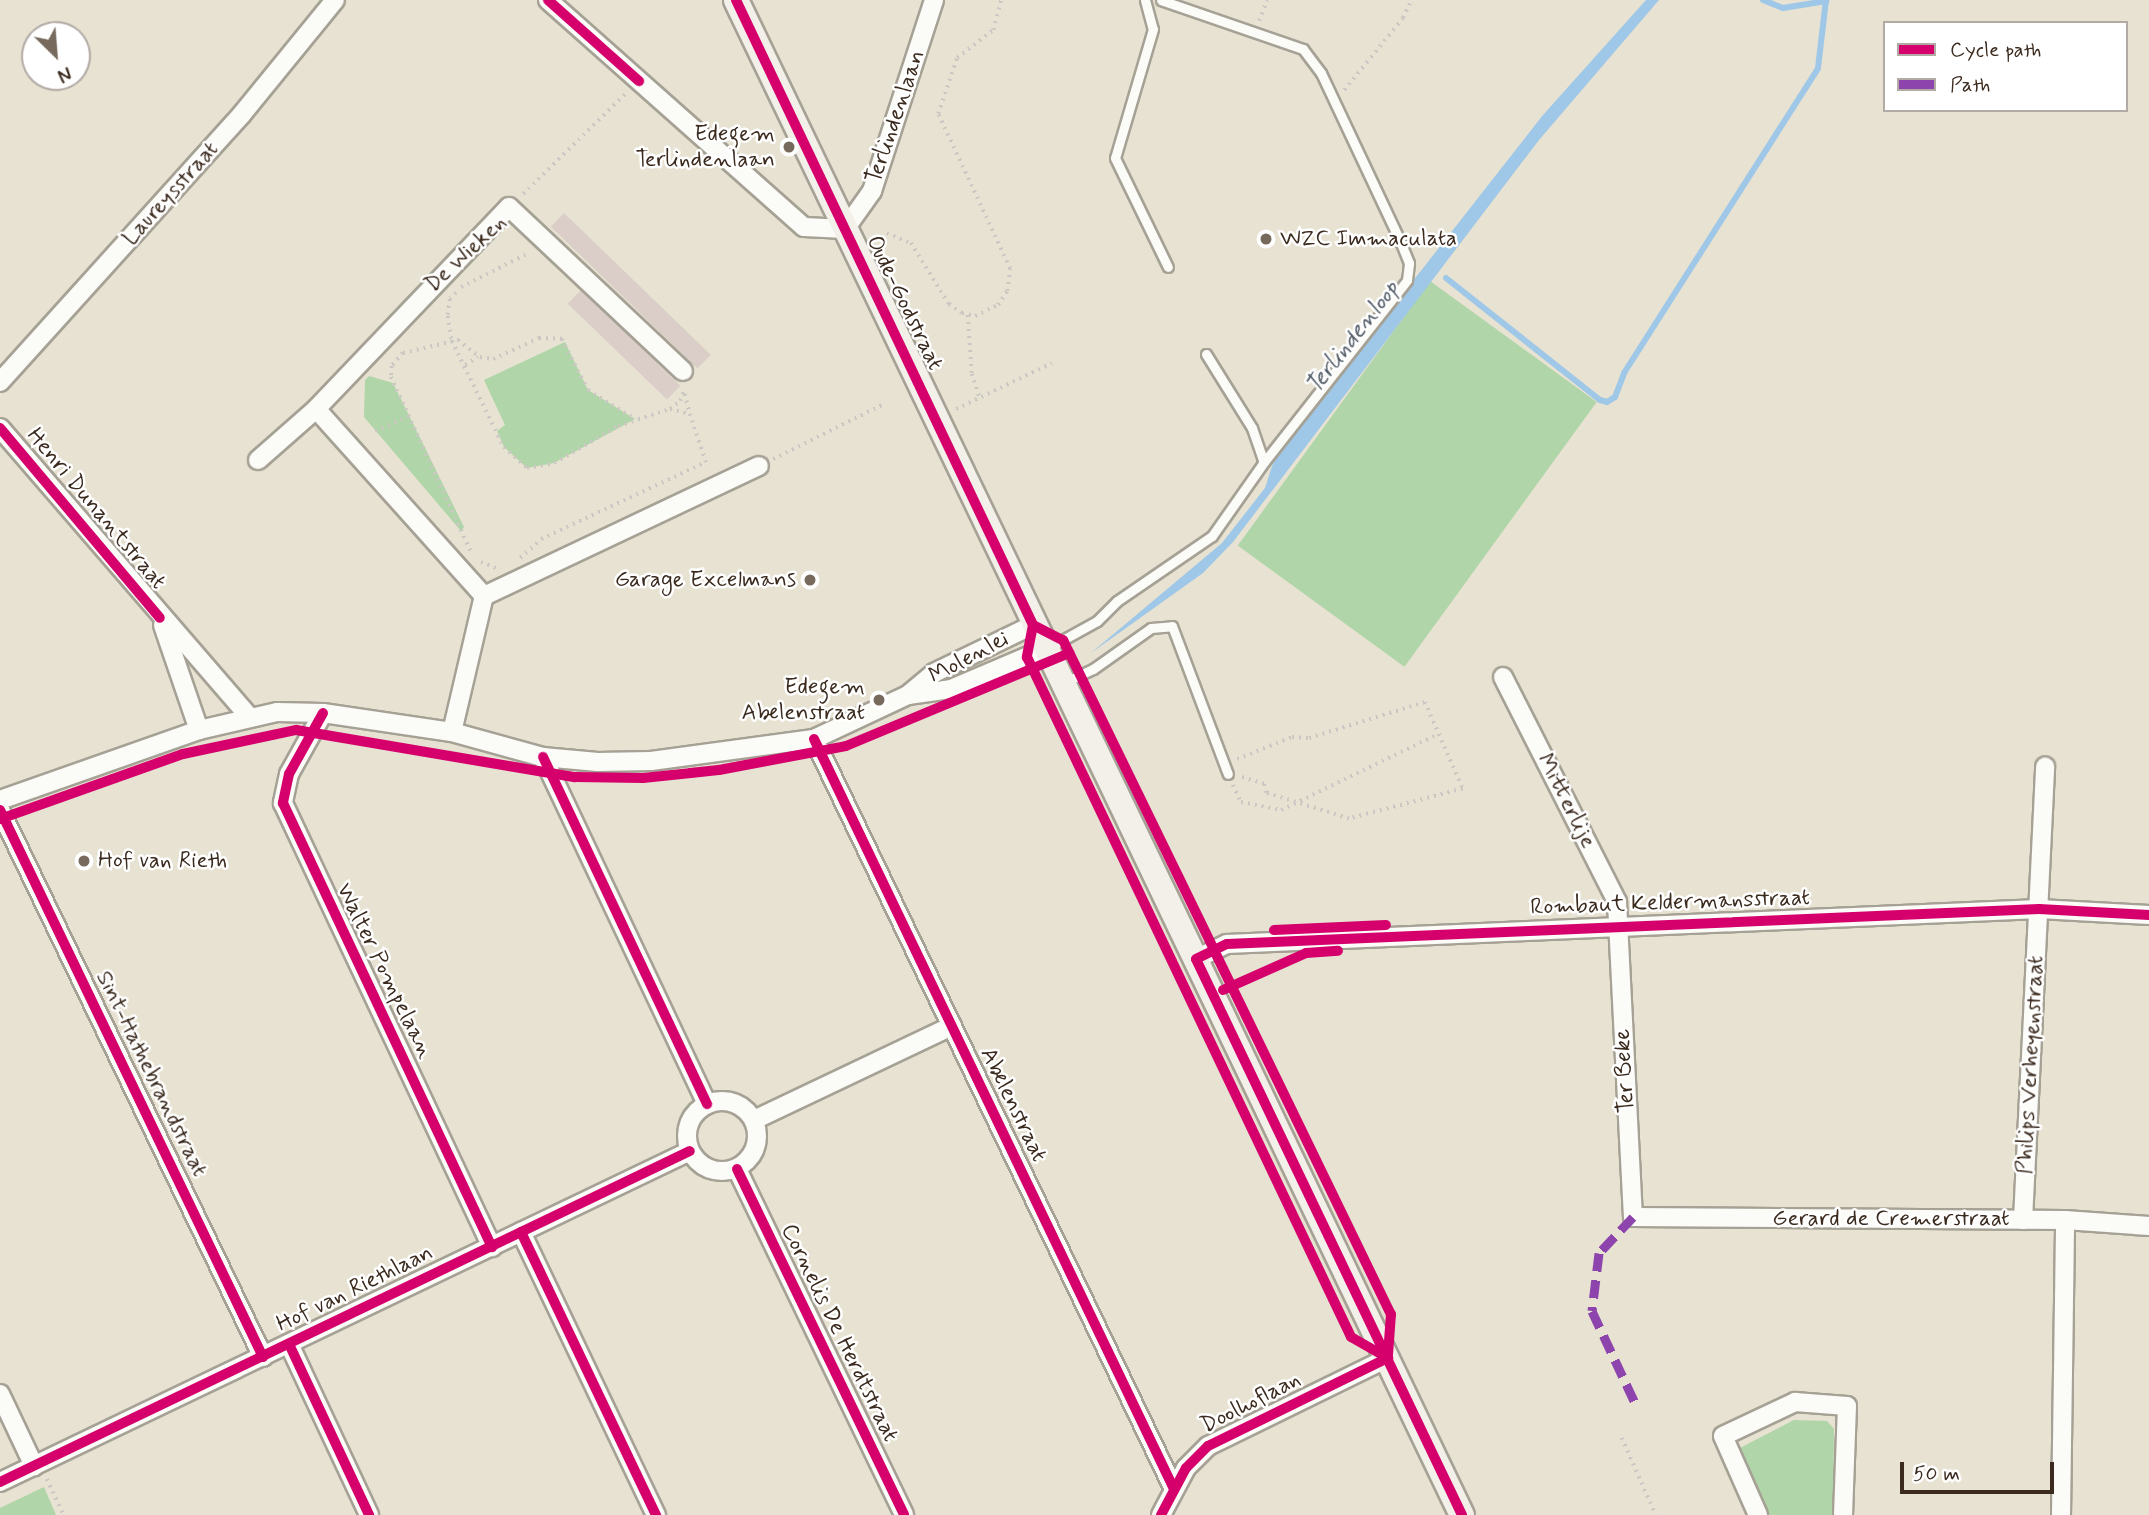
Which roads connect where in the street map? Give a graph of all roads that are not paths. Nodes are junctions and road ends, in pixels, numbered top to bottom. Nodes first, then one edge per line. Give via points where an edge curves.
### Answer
1 (335, 0) edge
2 (548, 0) edge
3 (736, 0) edge
4 (934, 0) edge
5 (1145, 0) edge
6 (1161, 0) edge
7 (845, 229) junction
8 (1167, 267) dead end
9 (1206, 354) dead end
10 (683, 371) road end
11 (0, 382) edge
12 (316, 409) junction
13 (0, 428) edge
14 (258, 460) dead end
15 (1264, 462) junction
16 (759, 466) road end
17 (484, 596) junction
18 (160, 618) junction
19 (1033, 625) junction
20 (1045, 649) junction
21 (1503, 677) dead end
22 (1061, 684) junction
23 (908, 695) junction
24 (323, 713) junction
25 (248, 715) junction
26 (199, 730) junction
27 (452, 732) junction
28 (814, 739) junction
29 (543, 757) junction
30 (2045, 767) dead end
31 (1227, 769) road end
32 (0, 800) edge
33 (0, 810) edge
34 (2039, 909) junction
35 (2149, 915) edge
36 (1618, 926) junction
37 (1196, 959) junction
38 (952, 1026) junction
39 (707, 1104) junction
40 (754, 1120) junction
41 (690, 1151) junction
42 (737, 1169) junction
43 (1633, 1217) joint
44 (2023, 1220) junction
45 (2065, 1220) junction
46 (2149, 1226) edge
47 (521, 1232) junction
48 (492, 1247) junction
49 (289, 1344) junction
50 (263, 1357) junction
51 (1388, 1358) junction
52 (0, 1394) edge
53 (37, 1465) junction
54 (0, 1482) edge
55 (1174, 1489) junction
56 (369, 1515) edge
57 (656, 1515) edge
58 (904, 1515) edge
59 (1161, 1515) edge
60 (1462, 1515) edge
61 (1758, 1515) edge
62 (1843, 1515) edge
63 (2061, 1515) edge

1 - 11 street, Laureysstraat via 242,114
2 - 7 street via 804,227
3 - 7 street, Oude-Godstraat
4 - 7 street, Terlindenlaan via 872,191
5 - 8 lane via 1153,29 1115,158
6 - 15 lane via 1303,49 1336,106 1409,263 1407,280
7 - 19 street, Oude-Godstraat
9 - 15 lane via 1252,428
10 - 12 street, De Wieken via 509,207
12 - 14 street, De Wieken
12 - 17 street
13 - 18 street, Henri Dunantstraat
15 - 20 lane via 1246,492 1193,553 1117,601 1097,621
16 - 17 street
17 - 27 street
18 - 25 street, Henri Dunantstraat
18 - 26 street, Henri Dunantstraat
19 - 20 street, Oude-Godstraat
19 - 23 street, Molenlei via 934,673
20 - 22 street, Oude-Godstraat
20 - 23 street via 951,689
21 - 36 street, Mitterlije via 1617,902
22 - 31 lane via 1093,669 1151,628 1172,626
22 - 37 street, Oude-Godstraat
23 - 28 street
24 - 25 street
24 - 27 street
24 - 48 street, Walter Pompelaan via 289,774 283,803
25 - 26 street
26 - 32 street
27 - 29 street
28 - 29 street via 650,761
28 - 38 street, Abelenstraat
29 - 39 street
30 - 34 street, Philips Verheyenstraat
33 - 50 street, Sint-Hathebrandstraat
34 - 35 street, Rombaut Keldermansstraat
34 - 36 street, Rombaut Keldermansstraat
34 - 44 street, Philips Verheyenstraat
36 - 37 street, Rombaut Keldermansstraat via 1227,944
36 - 43 street, Ter Beke
37 - 51 street, Oude-Godstraat
38 - 40 street
38 - 55 street, Abelenstraat
39 - 40 street via 734,1102
39 - 41 street via 691,1119
40 - 42 street via 756,1148
41 - 42 street via 705,1168
41 - 47 street, Hof van Riethlaan
42 - 58 street, Cornelis De Herdtstraat
43 - 44 street, Gerard de Cremerstraat
44 - 45 street, Gerard de Cremerstraat
45 - 46 street, Gerard de Cremerstraat
45 - 63 street
47 - 48 street, Hof van Riethlaan
47 - 57 street
48 - 49 street, Hof van Riethlaan
49 - 50 street, Hof van Riethlaan
49 - 56 street
50 - 53 street, Hof van Riethlaan
51 - 55 street, Doolhoflaan via 1208,1446 1186,1468
51 - 60 street, Oude-Godstraat
52 - 53 street
53 - 54 street, Hof van Riethlaan
55 - 59 street, Doolhoflaan
61 - 62 street via 1723,1436 1795,1402 1847,1406

